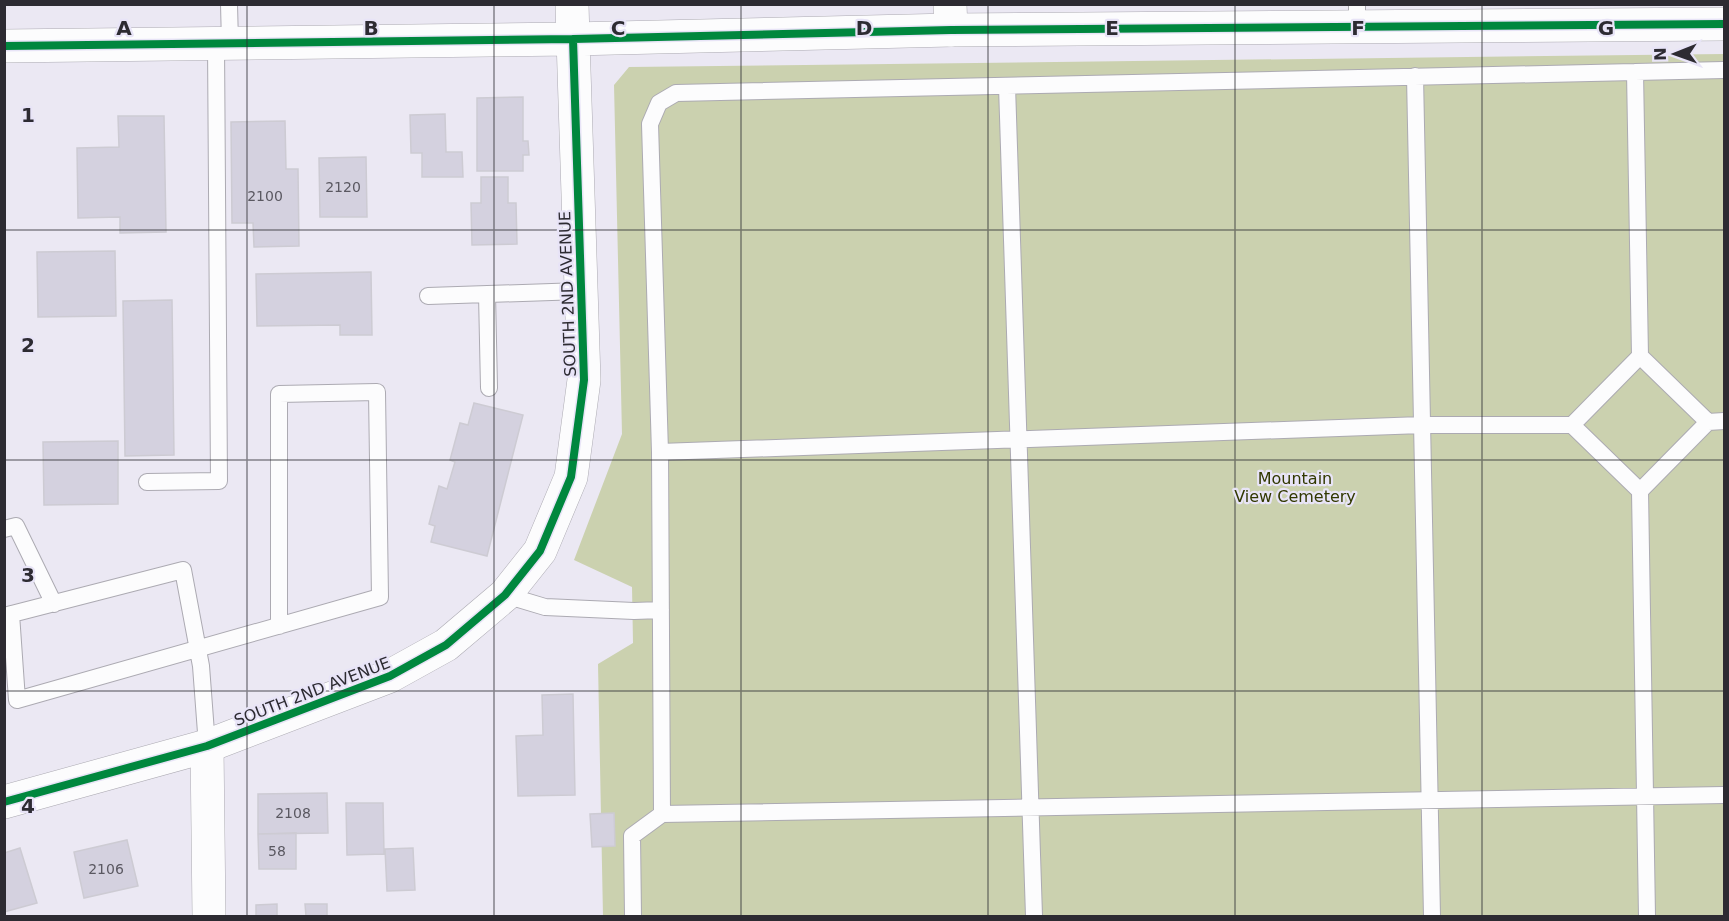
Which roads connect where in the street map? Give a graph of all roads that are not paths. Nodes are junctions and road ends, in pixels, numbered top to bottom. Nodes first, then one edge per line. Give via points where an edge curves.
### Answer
1 (229, 4) edge
2 (572, 4) edge
3 (1357, 16) edge
4 (950, 17) edge
5 (1725, 24) edge
6 (573, 39) junction
7 (223, 44) junction
8 (4, 46) edge
9 (1725, 70) edge
10 (1635, 72) junction
11 (1415, 76) junction
12 (1007, 86) junction
13 (581, 291) junction
14 (487, 294) junction
15 (428, 296) dead end
16 (1640, 356) junction
17 (489, 388) dead end
18 (1716, 421) edge
19 (1422, 425) junction
20 (1572, 425) junction
21 (1019, 439) junction
22 (660, 452) junction
23 (147, 482) dead end
24 (1640, 491) junction
25 (4, 529) edge
26 (505, 595) junction
27 (54, 604) junction
28 (661, 609) junction
29 (8, 615) edge
30 (279, 626) junction
31 (198, 649) junction
32 (207, 746) junction
33 (1725, 795) edge
34 (1645, 796) junction
35 (1430, 800) junction
36 (4, 802) edge
37 (1030, 807) junction
38 (662, 814) junction
39 (209, 916) edge
40 (633, 916) edge
41 (1034, 916) edge
42 (1432, 916) edge
43 (1647, 916) edge

1 - 7 lane
2 - 6 main road, SOUTH 2ND AVENUE
3 - 4 main road
3 - 5 main road
4 - 6 main road
6 - 7 main road
6 - 13 main road, SOUTH 2ND AVENUE
7 - 8 main road
7 - 23 lane via 219,481
9 - 10 lane
10 - 11 lane
10 - 16 lane
11 - 12 lane
11 - 19 lane
12 - 21 lane
12 - 22 lane via 676,93 659,103 650,124
13 - 14 lane
13 - 26 main road, SOUTH 2ND AVENUE via 584,380 571,477 540,551
14 - 15 lane
14 - 17 lane
16 - 18 lane
16 - 20 lane
18 - 24 lane
19 - 20 lane
19 - 21 lane
19 - 35 lane
20 - 24 lane
21 - 22 lane
21 - 37 lane
22 - 28 lane
24 - 34 lane
25 - 27 lane via 16,526
26 - 28 lane via 545,607
26 - 32 main road, SOUTH 2ND AVENUE via 446,645 390,676
27 - 29 lane
27 - 31 lane via 183,570
28 - 38 lane
29 - 31 lane via 17,700
30 - 30 lane via 380,597 377,392 279,394
30 - 31 lane
31 - 32 lane
32 - 36 main road, SOUTH 2ND AVENUE
32 - 39 main road
33 - 34 lane
34 - 35 lane
34 - 43 lane
35 - 37 lane
35 - 42 lane
37 - 38 lane
37 - 41 lane
38 - 40 lane via 632,836

